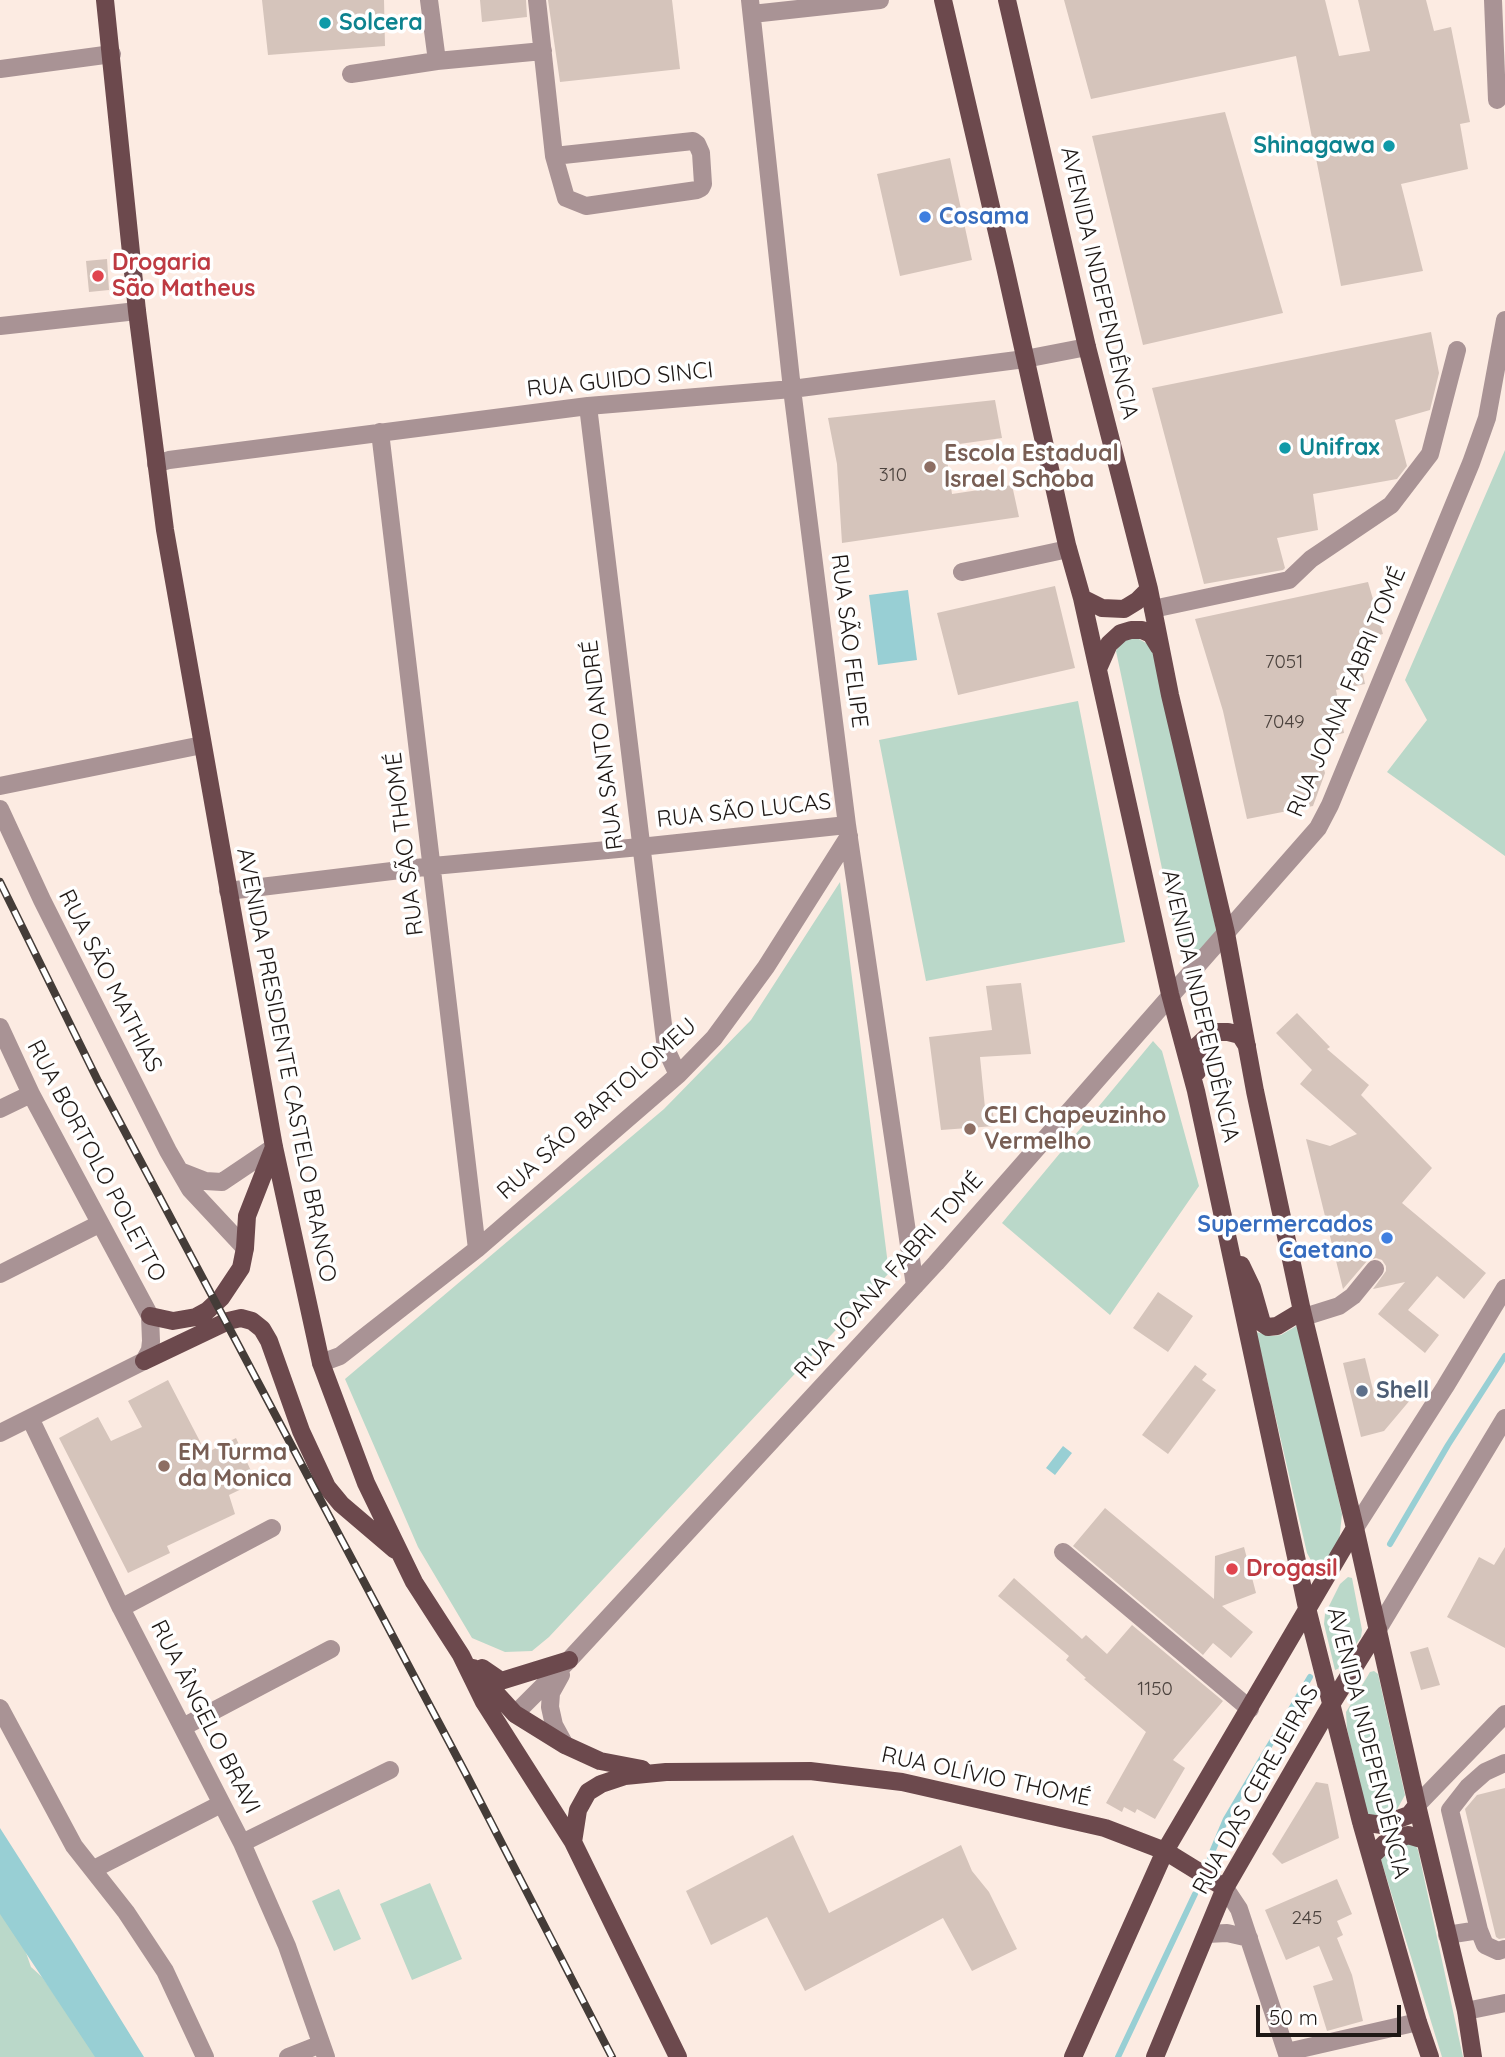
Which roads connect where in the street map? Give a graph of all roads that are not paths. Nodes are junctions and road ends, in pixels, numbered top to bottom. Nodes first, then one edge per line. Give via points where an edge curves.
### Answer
1 (105, 0) edge
2 (429, 0) edge
3 (537, 0) edge
4 (880, 0) edge
5 (943, 0) edge
6 (1007, 0) edge
7 (1493, 0) edge
8 (751, 7) edge
9 (543, 51) junction
10 (112, 54) junction
11 (437, 61) junction
12 (0, 69) edge
13 (351, 74) dead end
14 (1497, 100) dead end
15 (554, 156) junction
16 (136, 310) junction
17 (1505, 320) edge
18 (0, 326) edge
19 (1087, 347) junction
20 (1457, 349) dead end
21 (1025, 359) junction
22 (792, 389) junction
23 (588, 406) junction
24 (380, 432) junction
25 (156, 464) junction
26 (1068, 549) junction
27 (962, 572) dead end
28 (1149, 589) junction
29 (1082, 598) junction
30 (1153, 609) junction
31 (1161, 649) junction
32 (1098, 669) junction
33 (202, 745) junction
34 (0, 786) edge
35 (0, 809) edge
36 (848, 830) junction
37 (640, 847) junction
38 (433, 866) junction
39 (228, 891) junction
40 (1227, 933) junction
41 (1170, 994) junction
42 (0, 1027) edge
43 (1247, 1046) junction
44 (678, 1075) junction
45 (1196, 1091) junction
46 (30, 1094) junction
47 (0, 1109) edge
48 (274, 1147) junction
49 (182, 1172) junction
50 (99, 1224) junction
51 (245, 1248) junction
52 (1230, 1248) junction
53 (477, 1249) junction
54 (1375, 1269) dead end
55 (0, 1274) edge
56 (915, 1286) junction
57 (1505, 1288) edge
58 (1303, 1314) junction
59 (150, 1316) junction
60 (144, 1361) junction
61 (321, 1363) junction
62 (30, 1418) junction
63 (1505, 1418) edge
64 (0, 1433) edge
65 (272, 1528) dead end
66 (1355, 1528) junction
67 (1063, 1552) dead end
68 (400, 1555) junction
69 (121, 1608) junction
70 (1307, 1608) junction
71 (1378, 1629) junction
72 (331, 1649) dead end
73 (461, 1655) junction
74 (569, 1660) junction
75 (484, 1702) junction
76 (1332, 1703) junction
77 (0, 1708) edge
78 (1250, 1709) junction
79 (515, 1714) junction
80 (1505, 1714) edge
81 (183, 1727) junction
82 (565, 1745) junction
83 (1505, 1763) edge
84 (390, 1770) dead end
85 (666, 1772) junction
86 (221, 1804) junction
87 (1417, 1805) junction
88 (1361, 1822) junction
89 (1425, 1840) junction
90 (573, 1842) junction
91 (242, 1843) junction
92 (1165, 1850) junction
93 (1371, 1857) junction
94 (94, 1869) junction
95 (1225, 1888) junction
96 (1479, 1930) junction
97 (1207, 1934) junction
98 (1447, 1935) junction
99 (1249, 1938) junction
100 (1505, 1949) edge
101 (1505, 2003) edge
102 (1466, 2011) junction
103 (1418, 2022) junction
104 (323, 2051) edge
105 (1288, 2054) edge
106 (1472, 2054) edge
107 (205, 2057) edge
108 (288, 2057) edge
109 (678, 2057) edge
110 (1073, 2057) edge
111 (1155, 2057) edge
112 (1430, 2057) edge

1 - 10 main road, AVENIDA PRESIDENTE CASTELO BRANCO
2 - 11 street
3 - 9 street
4 - 8 street
5 - 21 main road, AVENIDA INDEPENDÊNCIA
6 - 19 main road, AVENIDA INDEPENDÊNCIA
7 - 14 street
8 - 22 street, RUA SÃO FELIPE
9 - 11 street
9 - 15 street
10 - 12 street
10 - 16 main road, AVENIDA PRESIDENTE CASTELO BRANCO
11 - 13 street
15 - 15 street via 566,198 586,206 697,190 703,184 701,153 693,141
16 - 18 street
16 - 25 main road, AVENIDA PRESIDENTE CASTELO BRANCO
17 - 40 street, RUA JOANA FABRI TOMÉ via 1483,429 1330,805 1302,848
19 - 21 street, RUA GUIDO SINCI
19 - 28 main road, AVENIDA INDEPENDÊNCIA
20 - 30 street via 1430,454 1391,505 1311,559 1289,580
21 - 22 street, RUA GUIDO SINCI
21 - 26 main road, AVENIDA INDEPENDÊNCIA
22 - 23 street, RUA GUIDO SINCI
22 - 36 street, RUA SÃO FELIPE
23 - 24 street, RUA GUIDO SINCI
23 - 37 street, RUA SANTO ANDRÉ
24 - 25 street, RUA GUIDO SINCI
24 - 38 street, RUA SÃO THOMÉ
25 - 33 main road, AVENIDA PRESIDENTE CASTELO BRANCO
26 - 27 street
26 - 29 main road, AVENIDA INDEPENDÊNCIA
28 - 29 main road via 1124,609 1102,608
28 - 30 main road, AVENIDA INDEPENDÊNCIA
29 - 32 main road, AVENIDA INDEPENDÊNCIA
30 - 31 main road, AVENIDA INDEPENDÊNCIA
31 - 32 main road via 1151,634 1142,630 1121,633 1109,644
31 - 40 main road, AVENIDA INDEPENDÊNCIA
32 - 41 main road, AVENIDA INDEPENDÊNCIA
33 - 34 street
33 - 39 main road, AVENIDA PRESIDENTE CASTELO BRANCO
35 - 49 street, RUA SÃO MATHIAS
36 - 37 street, RUA SÃO LUCAS
36 - 44 street, RUA SÃO BARTOLOMEU via 766,967 713,1038
36 - 56 street, RUA SÃO FELIPE
37 - 38 street, RUA SÃO LUCAS
37 - 44 street, RUA SANTO ANDRÉ via 666,1049
38 - 39 street, RUA SÃO LUCAS
38 - 53 street, RUA SÃO THOMÉ
39 - 48 main road, AVENIDA PRESIDENTE CASTELO BRANCO
40 - 41 street, RUA JOANA FABRI TOMÉ
40 - 43 main road, AVENIDA INDEPENDÊNCIA
41 - 45 main road, AVENIDA INDEPENDÊNCIA
41 - 56 street, RUA JOANA FABRI TOMÉ
42 - 46 street, RUA BORTOLO POLETTO
43 - 45 main road via 1240,1035 1212,1032 1198,1045
43 - 58 main road, AVENIDA INDEPENDÊNCIA
44 - 53 street, RUA SÃO BARTOLOMEU
45 - 52 main road, AVENIDA INDEPENDÊNCIA
46 - 47 street
46 - 50 street, RUA BORTOLO POLETTO
48 - 49 street via 222,1182
48 - 51 main road via 247,1216
48 - 61 main road, AVENIDA PRESIDENTE CASTELO BRANCO
49 - 51 street, RUA SÃO MATHIAS via 190,1189
50 - 55 street
50 - 59 street, RUA BORTOLO POLETTO
51 - 59 main road via 241,1268 207,1311 173,1321
52 - 58 main road via 1252,1288 1262,1323 1268,1328
52 - 70 main road, AVENIDA INDEPENDÊNCIA
53 - 61 street, RUA SÃO BARTOLOMEU via 340,1356
54 - 58 street via 1339,1306
56 - 74 street, RUA JOANA FABRI TOMÉ
57 - 66 street
58 - 66 main road, AVENIDA INDEPENDÊNCIA
59 - 60 street via 150,1350
60 - 62 street
60 - 68 main road via 228,1321 252,1321 269,1341 300,1431 327,1487
61 - 68 main road, AVENIDA PRESIDENTE CASTELO BRANCO via 366,1483
62 - 64 street
62 - 69 street, RUA ÂNGELO BRAVI
63 - 71 street
65 - 69 street
66 - 70 main road
66 - 71 main road, AVENIDA INDEPENDÊNCIA
67 - 78 street
68 - 73 main road, AVENIDA PRESIDENTE CASTELO BRANCO
69 - 81 street, RUA ÂNGELO BRAVI
70 - 76 main road, AVENIDA INDEPENDÊNCIA
70 - 78 main road
71 - 76 main road, RUA DAS CEREJEIRAS
71 - 87 main road, AVENIDA INDEPENDÊNCIA
72 - 81 street
73 - 74 main road via 501,1681
73 - 75 main road, AVENIDA PRESIDENTE CASTELO BRANCO
73 - 79 main road
74 - 79 street, RUA JOANA FABRI TOMÉ
74 - 82 street via 551,1693 550,1707
75 - 79 main road
75 - 90 main road, AVENIDA PRESIDENTE CASTELO BRANCO
76 - 88 main road, AVENIDA INDEPENDÊNCIA
76 - 95 main road, RUA DAS CEREJEIRAS
77 - 94 street via 74,1846
78 - 92 main road
79 - 82 main road
80 - 87 street
81 - 86 street, RUA ÂNGELO BRAVI
82 - 85 main road via 614,1765
83 - 96 street via 1485,1772 1450,1810
84 - 91 street
85 - 90 main road via 625,1776 588,1792 578,1810
85 - 92 main road, RUA OLÍVIO THOMÉ via 810,1771 902,1782 1105,1828
86 - 91 street, RUA ÂNGELO BRAVI
86 - 94 street
87 - 88 main road via 1409,1815 1382,1825
87 - 89 main road, AVENIDA INDEPENDÊNCIA
88 - 93 main road, AVENIDA INDEPENDÊNCIA
89 - 93 main road via 1408,1835 1384,1844
89 - 98 main road, AVENIDA INDEPENDÊNCIA
90 - 109 main road, AVENIDA PRESIDENTE CASTELO BRANCO
91 - 104 street, RUA ÂNGELO BRAVI via 287,1946
92 - 95 main road, RUA OLÍVIO THOMÉ
92 - 110 main road
93 - 103 main road, AVENIDA INDEPENDÊNCIA
94 - 107 street via 165,1971
95 - 97 main road, RUA DAS CEREJEIRAS
95 - 99 street, RUA OLÍVIO THOMÉ via 1239,1909
96 - 98 street
96 - 100 street via 1485,1945
97 - 99 street
97 - 111 main road, RUA DAS CEREJEIRAS
98 - 102 main road, AVENIDA INDEPENDÊNCIA
99 - 105 street, RUA OLÍVIO THOMÉ
101 - 102 street
102 - 106 main road, AVENIDA INDEPENDÊNCIA
103 - 105 street
103 - 112 main road, AVENIDA INDEPENDÊNCIA
104 - 108 street

